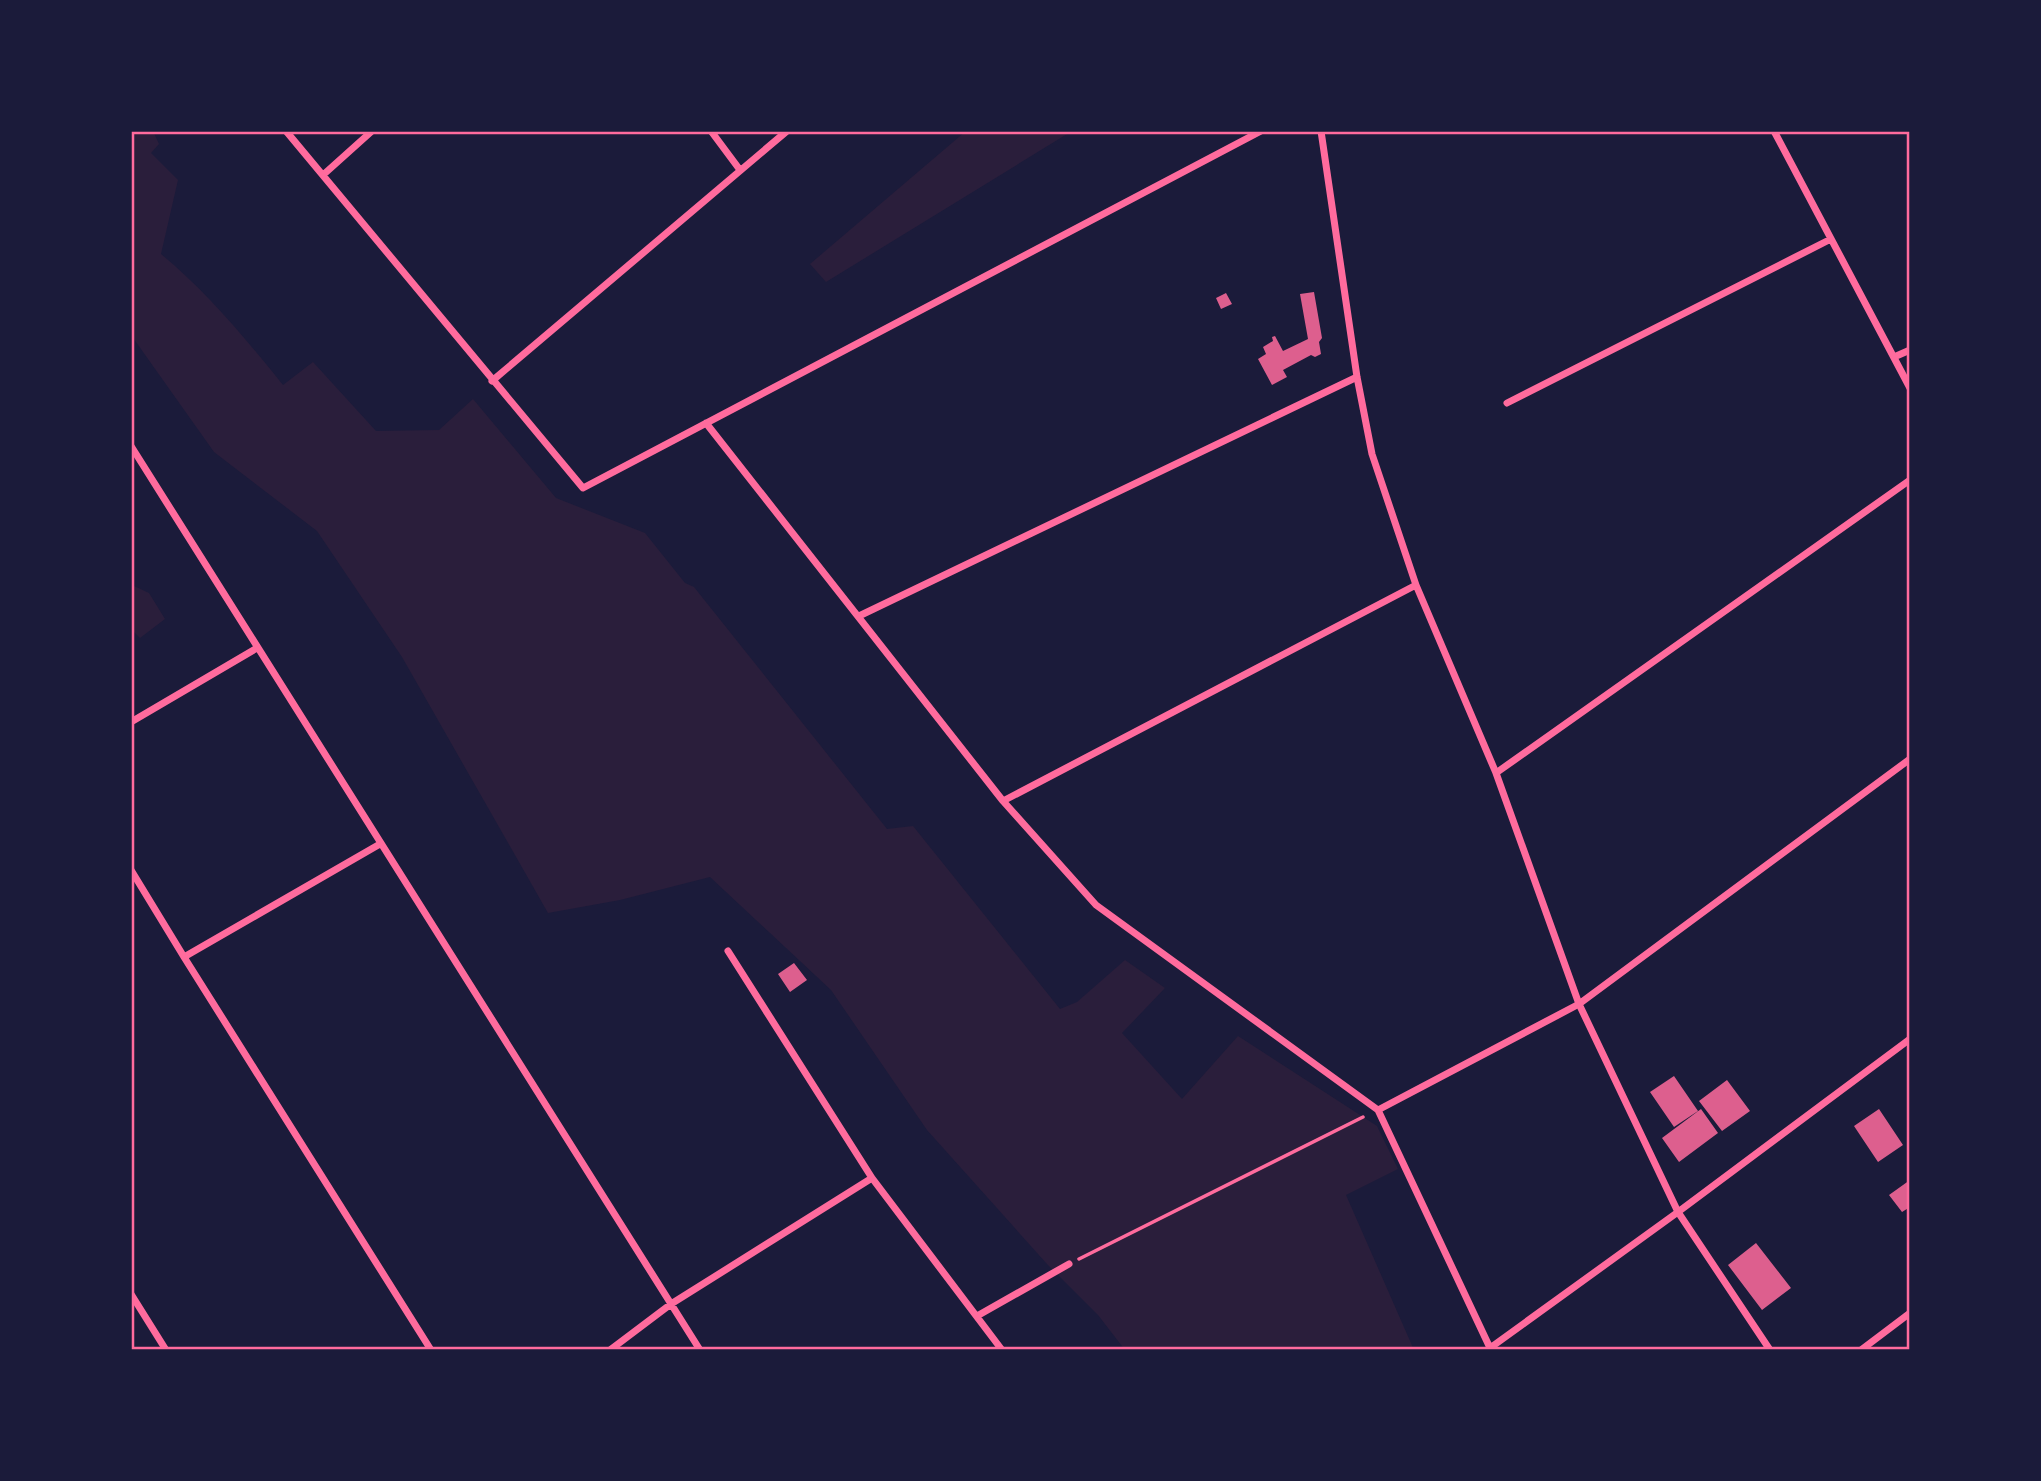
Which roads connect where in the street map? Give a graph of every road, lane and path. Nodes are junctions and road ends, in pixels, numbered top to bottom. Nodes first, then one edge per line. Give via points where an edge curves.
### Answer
1 (286, 131) edge
2 (372, 131) edge
3 (710, 131) edge
4 (787, 131) edge
5 (1261, 131) edge
6 (1321, 131) edge
7 (1774, 131) edge
8 (740, 170) junction
9 (323, 175) junction
10 (1829, 240) junction
11 (1910, 350) edge
12 (1894, 357) junction
13 (1357, 377) junction
14 (492, 381) junction
15 (1910, 388) edge
16 (1507, 403) dead end
17 (706, 423) junction
18 (131, 446) edge
19 (1910, 480) edge
20 (1416, 584) junction
21 (859, 616) junction
22 (257, 648) junction
23 (131, 722) edge
24 (1910, 758) edge
25 (1496, 773) junction
26 (1003, 802) junction
27 (380, 844) junction
28 (131, 870) edge
29 (728, 951) dead end
30 (184, 957) junction
31 (1579, 1004) junction
32 (1910, 1039) edge
33 (1378, 1110) junction
34 (872, 1178) junction
35 (1678, 1212) junction
36 (1069, 1264) joint
37 (131, 1294) edge
38 (671, 1304) junction
39 (1910, 1313) edge
40 (976, 1316) junction
41 (1491, 1349) edge
42 (166, 1350) edge
43 (431, 1350) edge
44 (610, 1350) edge
45 (700, 1350) edge
46 (1002, 1350) edge
47 (1770, 1350) edge
48 (1861, 1350) edge

1 - 9 street
2 - 9 street
3 - 8 street
4 - 8 street
5 - 17 street
6 - 13 street
7 - 10 street
8 - 14 street
9 - 14 street
10 - 12 street
10 - 16 street
11 - 12 street
12 - 15 street
13 - 20 street via 1372,454
13 - 21 street
14 - 17 street via 583,488
17 - 21 street
18 - 22 street
19 - 25 street
20 - 25 street
20 - 26 street
21 - 26 street
22 - 23 street
22 - 27 street
24 - 31 street
25 - 31 street
26 - 33 street via 1096,905
27 - 30 street
27 - 38 street
28 - 30 street
29 - 34 street
30 - 43 street
31 - 33 street
31 - 35 street
32 - 35 street
33 - 36 path
33 - 41 street
34 - 38 street
34 - 40 street
35 - 41 street
35 - 47 street
36 - 40 street
37 - 42 street
38 - 44 street
38 - 45 street
39 - 48 street
40 - 46 street

